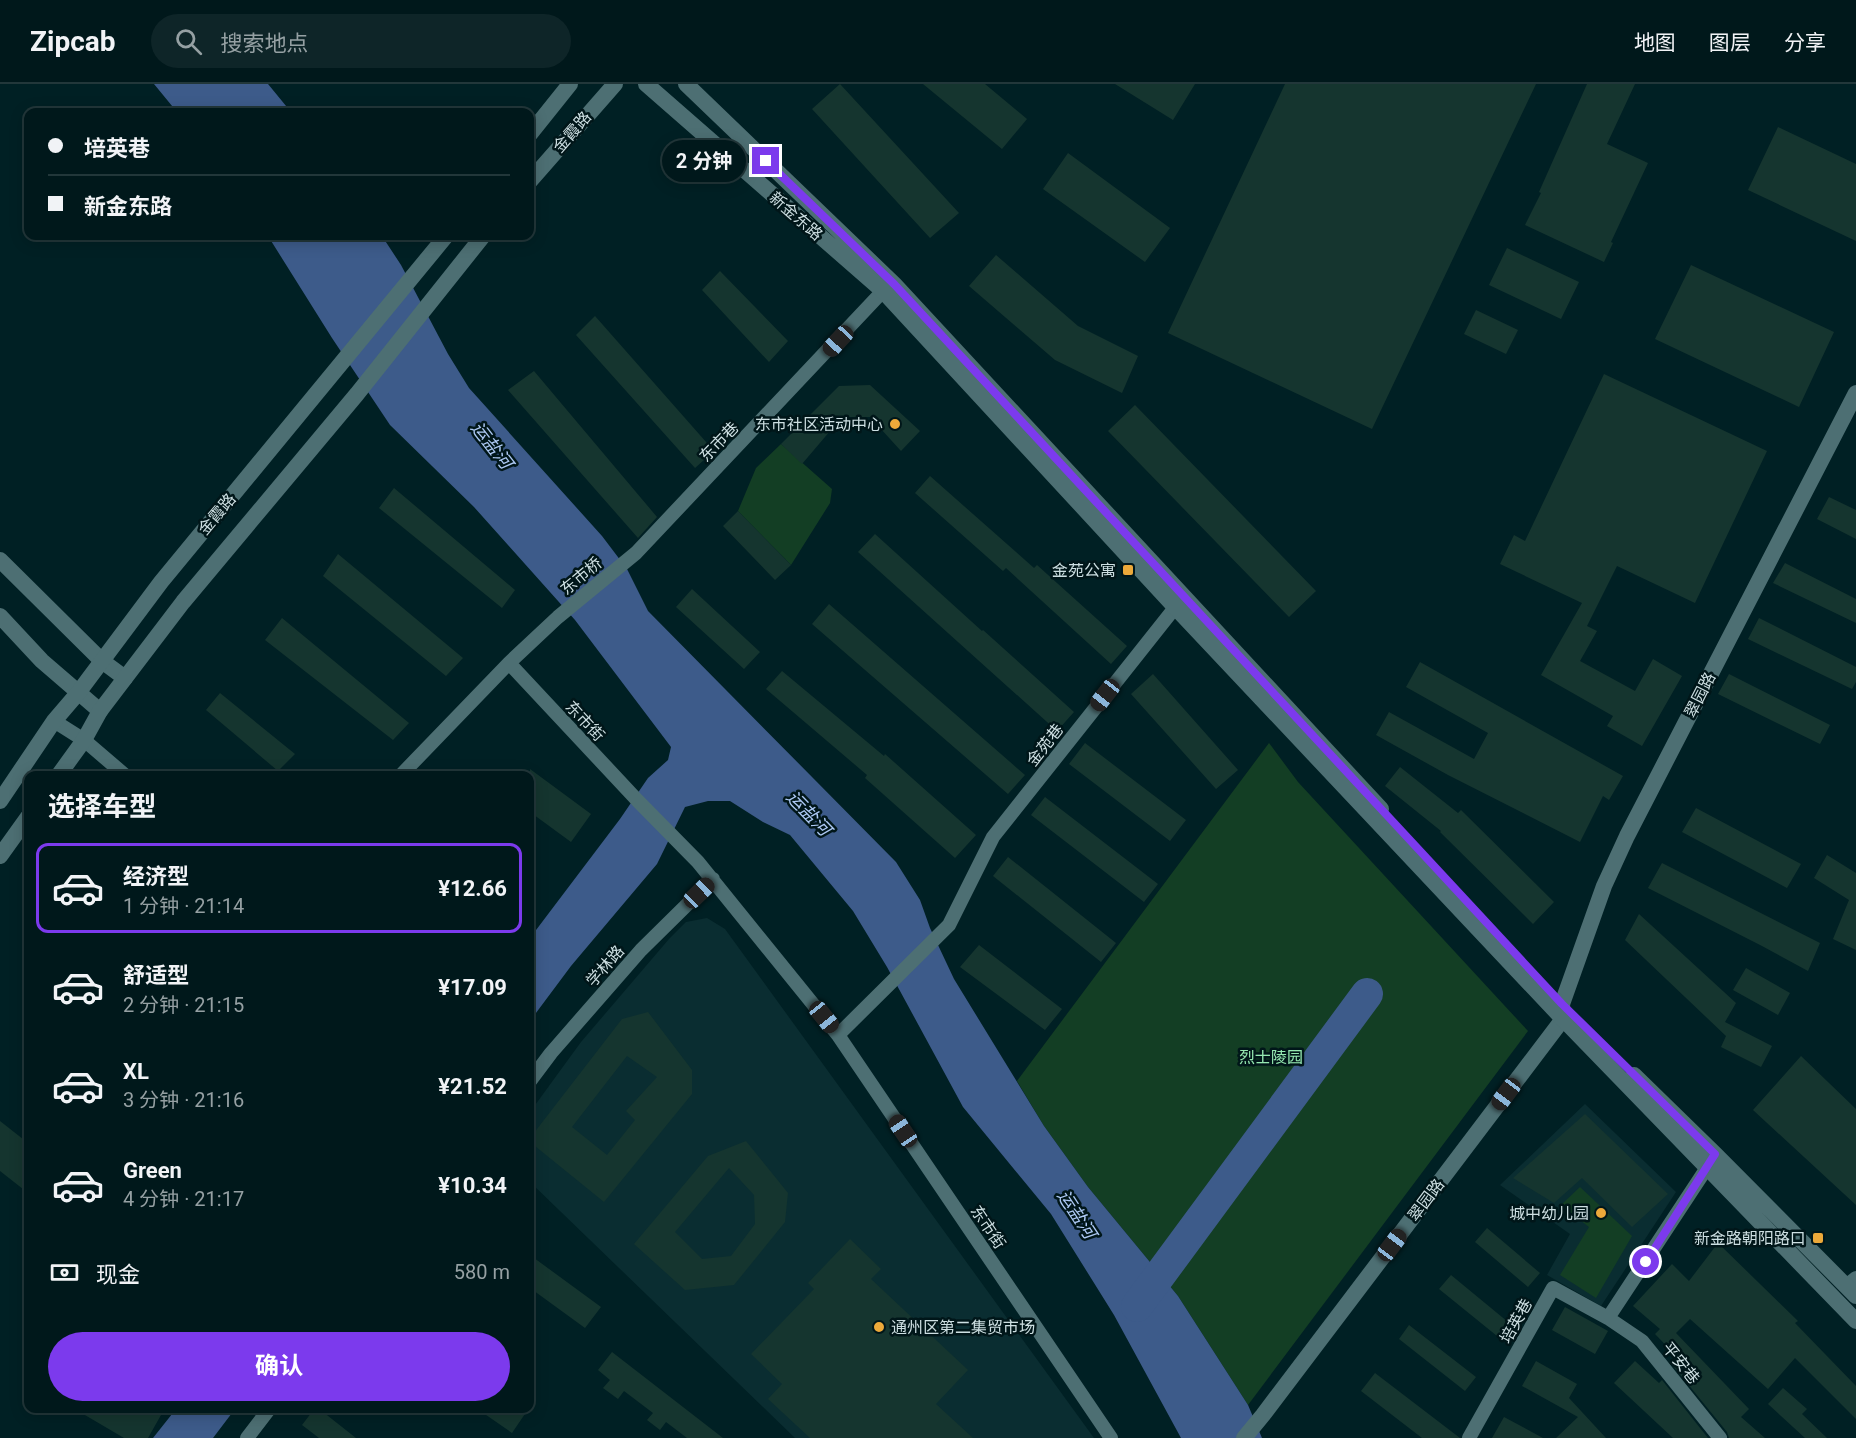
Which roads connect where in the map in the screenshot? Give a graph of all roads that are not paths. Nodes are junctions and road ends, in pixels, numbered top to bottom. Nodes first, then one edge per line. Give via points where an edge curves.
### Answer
1 (570, 84) edge
2 (615, 84) edge
3 (646, 84) edge
4 (686, 84) edge
5 (534, 129) edge
6 (534, 176) edge
7 (443, 240) edge
8 (480, 240) edge
9 (883, 291) junction
10 (1856, 393) edge
11 (0, 560) edge
12 (626, 561) joint
13 (1179, 602) junction
14 (0, 616) edge
15 (102, 660) junction
16 (509, 663) junction
17 (125, 678) junction
18 (78, 693) junction
19 (100, 711) junction
20 (54, 721) junction
21 (84, 740) junction
22 (62, 771) edge
23 (120, 771) edge
24 (405, 771) edge
25 (0, 801) edge
26 (24, 823) edge
27 (0, 856) edge
28 (713, 879) junction
29 (1563, 1011) junction
30 (838, 1035) junction
31 (534, 1076) edge
32 (1711, 1160) junction
33 (1853, 1287) edge
34 (1608, 1318) junction
35 (1856, 1321) edge
36 (266, 1413) edge
37 (247, 1438) edge
38 (1111, 1438) edge
39 (1244, 1438) edge
40 (1469, 1438) edge
41 (1720, 1438) edge

1 - 5 main road, 金霞路
2 - 6 main road, 金霞路
3 - 9 main road, 新金东路
4 - 13 main road, 新金东路 via 894,284
7 - 15 main road, 金霞路 via 161,582
8 - 17 main road, 金霞路
9 - 12 street, 东市巷
9 - 13 main road, 新金东路
10 - 29 main road, 翠园路 via 1627,836 1604,886
11 - 15 main road
12 - 16 street, 东市桥
13 - 29 main road, 新金东路
13 - 30 street, 金苑巷 via 993,837 949,925
14 - 18 main road
15 - 17 main road
15 - 18 main road, 金霞路
16 - 24 street, 东市桥
16 - 28 street, 东市街
17 - 19 main road, 金霞路
18 - 19 main road
18 - 20 main road, 金霞路
19 - 21 main road, 金霞路
20 - 21 street
20 - 25 main road, 金霞路
21 - 22 main road, 金霞路
21 - 23 street
26 - 27 main road
28 - 30 street, 东市街
28 - 31 street, 学林路 via 641,950
29 - 32 main road, 新金东路
29 - 39 main road, 翠园路
30 - 38 street, 东市街
32 - 33 main road, 新金东路
32 - 34 street
32 - 35 main road, 新金东路
34 - 40 street, 培英巷 via 1553,1288
34 - 41 street, 平安巷 via 1642,1341
36 - 37 street

